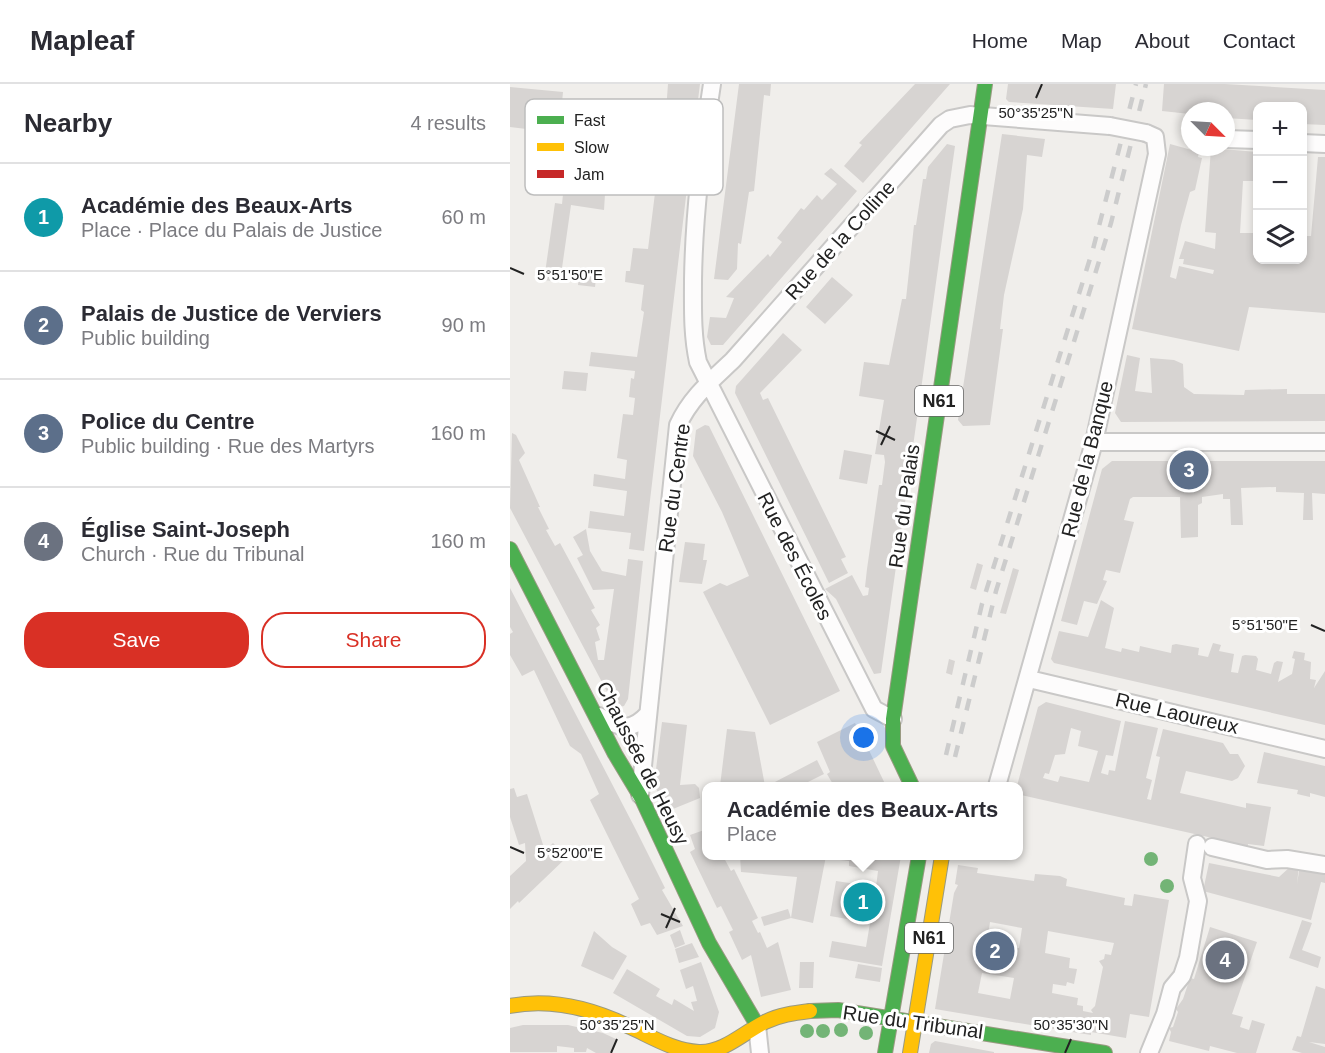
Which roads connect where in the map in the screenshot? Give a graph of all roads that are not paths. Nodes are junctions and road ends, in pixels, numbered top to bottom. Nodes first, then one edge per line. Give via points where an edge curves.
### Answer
1 (712, 84) edge
2 (985, 84) edge
3 (710, 99) edge
4 (981, 116) junction
5 (1146, 133) joint
6 (1235, 139) edge
7 (1253, 140) edge
8 (1307, 142) edge
9 (1325, 144) edge
10 (696, 195) edge
11 (707, 383) junction
12 (1094, 442) junction
13 (1325, 442) edge
14 (510, 549) edge
15 (1029, 679) junction
16 (648, 714) junction
17 (599, 716) junction
18 (893, 719) junction
19 (1325, 748) edge
20 (910, 782) edge
21 (999, 782) edge
22 (640, 795) junction
23 (918, 860) edge
24 (941, 860) edge
25 (1325, 865) edge
26 (510, 1006) edge
27 (891, 1016) junction
28 (916, 1020) junction
29 (757, 1025) junction
30 (668, 1050) edge
31 (760, 1053) edge
32 (885, 1053) edge
33 (910, 1053) edge
34 (1105, 1053) edge
35 (1149, 1053) edge

1 - 3 street
2 - 4 main road, Rue du Palais / N61
4 - 5 street, Rue de la Colline, bridge via 1110,126
4 - 11 street, Rue de la Colline via 960,116 941,125 733,360
4 - 18 main road, Rue du Palais / N61
5 - 12 street, Rue de la Banque via 1155,137 1157,154
6 - 7 street
8 - 9 street
10 - 11 street via 693,336
11 - 16 street, Rue du Centre via 686,407 678,425
11 - 18 street, Rue des Écoles via 874,709
12 - 13 street
12 - 15 street, Rue de la Banque
14 - 17 main road, Chaussée de Heusy
15 - 19 street, Rue Laoureux
15 - 21 street, Rue de la Banque
16 - 17 street via 637,726 627,727
16 - 22 street, Rue du Centre
17 - 22 main road, Chaussée de Heusy
18 - 20 main road, Rue du Palais / N61 via 893,746
22 - 29 main road, Chaussée de Heusy via 700,925
23 - 27 main road, N61
24 - 28 main road, N61
25 - 35 street via 1267,860 1204,846 1192,878 1198,901 1188,958 1182,976 1172,988 1166,1014
26 - 30 main road, Rue du Tribunal via 534,1003 591,1012 620,1021
27 - 28 main road, Rue du Tribunal
27 - 29 main road, Rue du Tribunal via 838,1010 800,1012
27 - 32 main road, N61
28 - 33 main road, N61
28 - 34 main road, Rue du Tribunal
29 - 30 main road, Rue du Tribunal via 728,1044 703,1053
29 - 31 street

